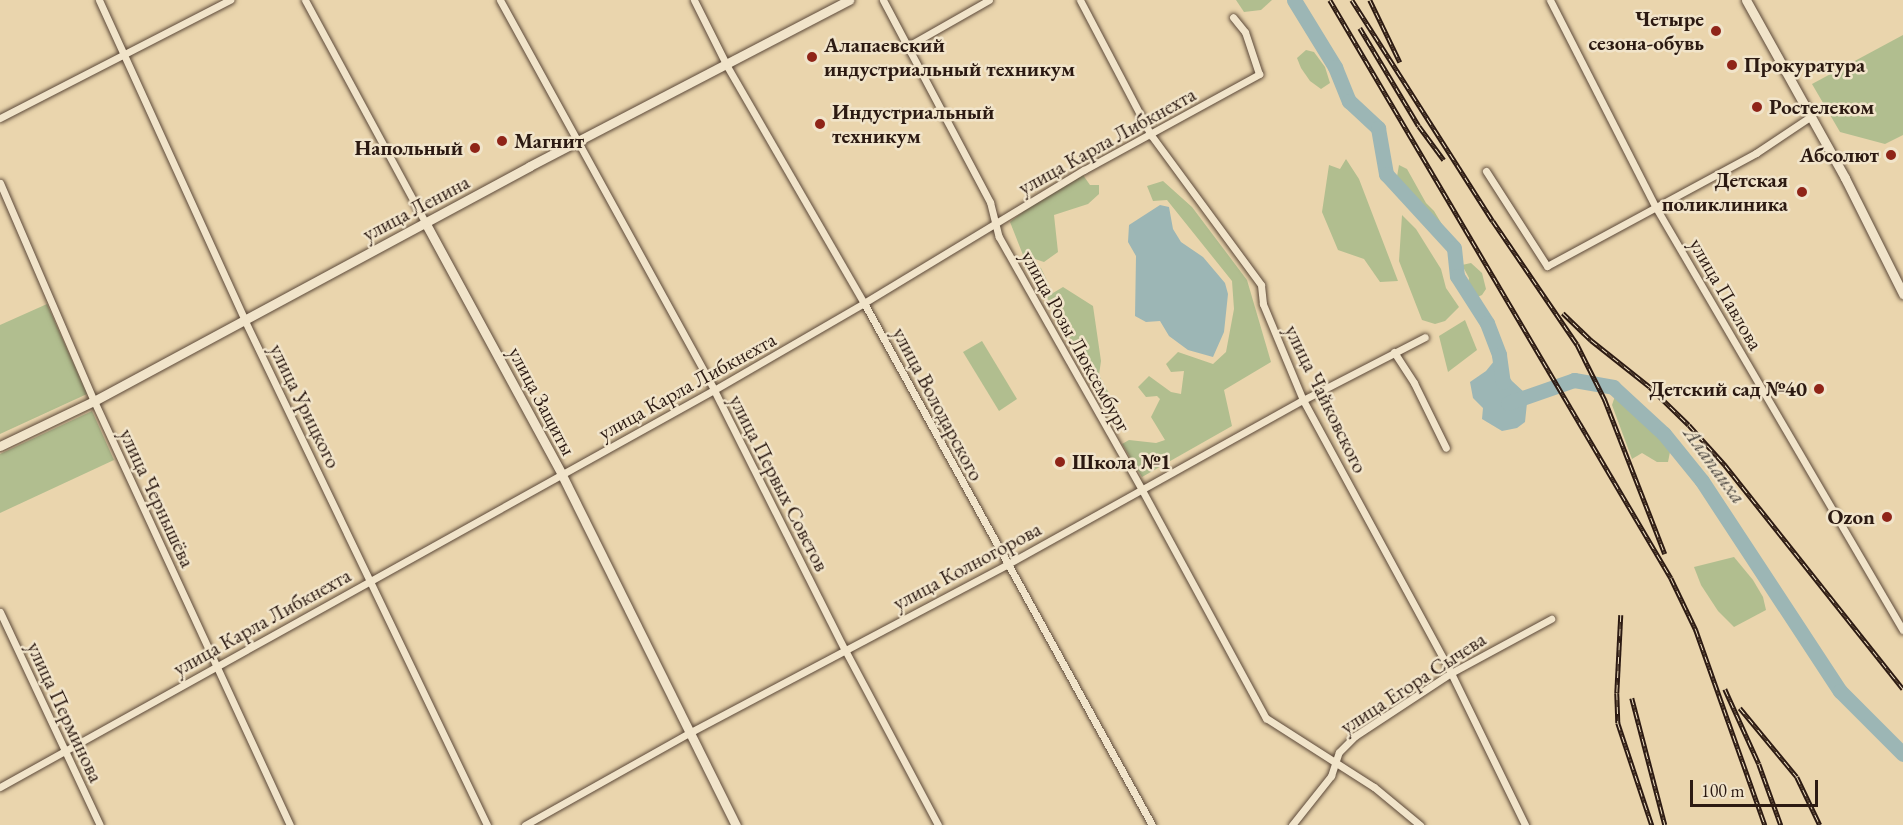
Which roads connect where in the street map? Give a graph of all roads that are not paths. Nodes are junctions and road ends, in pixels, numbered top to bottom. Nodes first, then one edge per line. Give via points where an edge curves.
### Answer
1 (99, 0) edge
2 (230, 0) edge
3 (305, 0) edge
4 (500, 0) edge
5 (694, 0) edge
6 (849, 0) edge
7 (883, 0) edge
8 (989, 0) edge
9 (1080, 0) edge
10 (1550, 0) edge
11 (1746, 0) edge
12 (1233, 17) dead end
13 (908, 46) junction
14 (123, 56) junction
15 (728, 66) junction
16 (1810, 117) junction
17 (0, 118) edge
18 (1151, 135) junction
19 (577, 144) junction
20 (1486, 171) dead end
21 (0, 183) edge
22 (1655, 206) junction
23 (996, 223) junction
24 (426, 224) junction
25 (1903, 294) edge
26 (864, 303) junction
27 (245, 321) junction
28 (1425, 337) dead end
29 (1394, 352) junction
30 (714, 390) junction
31 (1303, 400) junction
32 (94, 401) junction
33 (0, 446) edge
34 (1446, 448) dead end
35 (562, 475) junction
36 (1142, 490) junction
37 (1006, 565) junction
38 (371, 579) junction
39 (0, 612) edge
40 (1551, 619) dead end
41 (1903, 630) edge
42 (845, 650) junction
43 (216, 667) junction
44 (1451, 673) junction
45 (689, 733) junction
46 (64, 750) junction
47 (1334, 761) junction
48 (0, 787) edge
49 (100, 825) edge
50 (290, 825) edge
51 (487, 825) edge
52 (525, 825) edge
53 (736, 825) edge
54 (938, 825) edge
55 (1152, 825) edge
56 (1292, 825) edge
57 (1420, 825) edge
58 (1525, 825) edge

1 - 14 street, улица Урицкого
2 - 14 street
3 - 24 street, улица Защиты
4 - 19 street, улица Первых Советов
5 - 15 street, улица Володарского
6 - 15 street, улица Ленина
7 - 13 street, улица Розы Люксембург
8 - 13 street
9 - 18 street, улица Чайковского
10 - 22 street, улица Павлова
11 - 16 street
12 - 18 street, улица Карла Либкнехта via 1245,32 1259,74
13 - 23 street, улица Розы Люксембург via 990,202
14 - 17 street
14 - 27 street, улица Урицкого
15 - 19 street, улица Ленина
15 - 26 street, улица Володарского
16 - 22 street via 1756,153
16 - 25 street
18 - 23 street, улица Карла Либкнехта
18 - 31 street, улица Чайковского via 1261,285 1263,304
19 - 24 street, улица Ленина
19 - 30 street, улица Первых Советов
20 - 22 street via 1546,266
21 - 32 street, улица Чернышёва
22 - 41 street, улица Павлова
23 - 26 street, улица Карла Либкнехта
23 - 36 street, улица Розы Люксембург via 999,237
24 - 27 street, улица Ленина
24 - 35 street, улица Защиты
26 - 30 street, улица Карла Либкнехта
26 - 37 street, улица Володарского
27 - 32 street, улица Ленина
27 - 38 street, улица Урицкого
28 - 29 street, улица Колногорова
29 - 31 street, улица Колногорова
29 - 34 street
30 - 35 street, улица Карла Либкнехта
30 - 42 street, улица Первых Советов
31 - 36 street, улица Колногорова
31 - 44 street, улица Чайковского
32 - 33 street, улица Ленина
32 - 43 street, улица Чернышёва
35 - 38 street, улица Карла Либкнехта
35 - 45 street, улица Защиты
36 - 37 street, улица Колногорова
36 - 47 street, улица Розы Люксембург via 1266,718
37 - 42 street, улица Колногорова
37 - 55 street, улица Володарского
38 - 43 street, улица Карла Либкнехта
38 - 51 street, улица Урицкого
39 - 46 street, улица Перминова
40 - 44 street, улица Егора Сычева
42 - 45 street, улица Колногорова
42 - 54 street, улица Первых Советов
43 - 46 street, улица Карла Либкнехта
43 - 50 street, улица Чернышёва
44 - 47 street, улица Егора Сычева via 1355,736
44 - 58 street, улица Чайковского
45 - 52 street, улица Колногорова
45 - 53 street, улица Защиты
46 - 48 street, улица Карла Либкнехта
46 - 49 street, улица Перминова
47 - 56 street, улица Егора Сычева via 1331,776
47 - 57 street, улица Розы Люксембург via 1374,787

